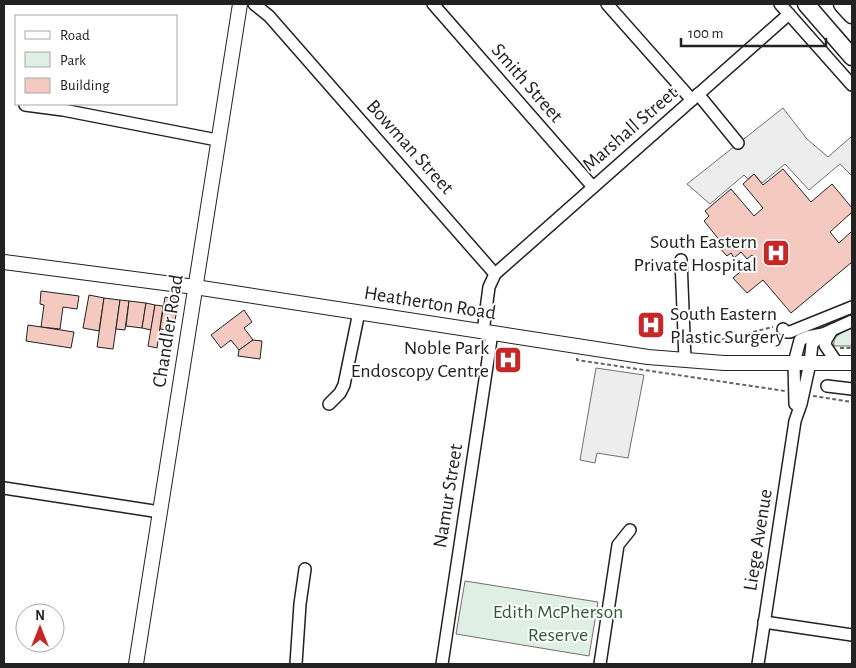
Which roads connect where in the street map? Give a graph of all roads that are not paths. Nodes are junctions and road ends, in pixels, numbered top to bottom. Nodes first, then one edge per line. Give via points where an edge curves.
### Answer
1 (240, 4) edge
2 (254, 4) edge
3 (433, 4) edge
4 (607, 4) edge
5 (780, 4) edge
6 (806, 4) edge
7 (842, 4) edge
8 (790, 14) junction
9 (852, 15) edge
10 (852, 57) edge
11 (852, 85) edge
12 (695, 97) junction
13 (25, 105) edge
14 (218, 140) junction
15 (738, 143) dead end
16 (593, 187) junction
17 (681, 260) dead end
18 (4, 262) edge
19 (495, 274) junction
20 (194, 287) junction
21 (852, 307) edge
22 (359, 312) junction
23 (852, 321) edge
24 (783, 329) dead end
25 (487, 332) junction
26 (827, 332) junction
27 (685, 360) junction
28 (794, 363) junction
29 (810, 363) junction
30 (837, 363) junction
31 (852, 363) edge
32 (827, 386) dead end
33 (852, 389) edge
34 (330, 404) dead end
35 (795, 421) junction
36 (4, 488) edge
37 (160, 512) junction
38 (630, 530) dead end
39 (305, 569) dead end
40 (764, 622) junction
41 (852, 635) edge
42 (136, 664) edge
43 (296, 664) edge
44 (442, 664) edge
45 (600, 664) edge
46 (758, 664) edge

1 - 14 main road, Chandler Road
2 - 19 street, Bowman Street
3 - 16 street, Smith Street
4 - 12 street
5 - 8 street
6 - 10 highway
7 - 9 highway
8 - 11 street
8 - 12 street, Marshall Street
12 - 15 street
12 - 16 street, Marshall Street
13 - 14 street
14 - 20 main road, Chandler Road
16 - 19 street, Marshall Street
17 - 27 street
18 - 20 main road, Heatherton Road
19 - 25 street via 489,287
20 - 22 main road, Heatherton Road
20 - 37 main road, Chandler Road
21 - 24 street via 790,332
22 - 25 main road, Heatherton Road
22 - 34 street via 344,385
23 - 26 street
25 - 27 main road, Heatherton Road
25 - 44 street, Namur Street
26 - 28 street via 800,340
26 - 29 street, Liege Avenue via 812,344
26 - 30 street via 825,345
27 - 28 main road, Heatherton Road
28 - 29 main road, Heatherton Road
28 - 35 street, Liege Avenue
29 - 30 main road, Heatherton Road
29 - 35 street, Liege Avenue
30 - 31 main road, Heatherton Road
32 - 33 street
35 - 40 street, Liege Avenue
36 - 37 street
37 - 42 main road, Chandler Road
38 - 45 street via 618,546
39 - 43 street
40 - 41 street
40 - 46 street, Liege Avenue

